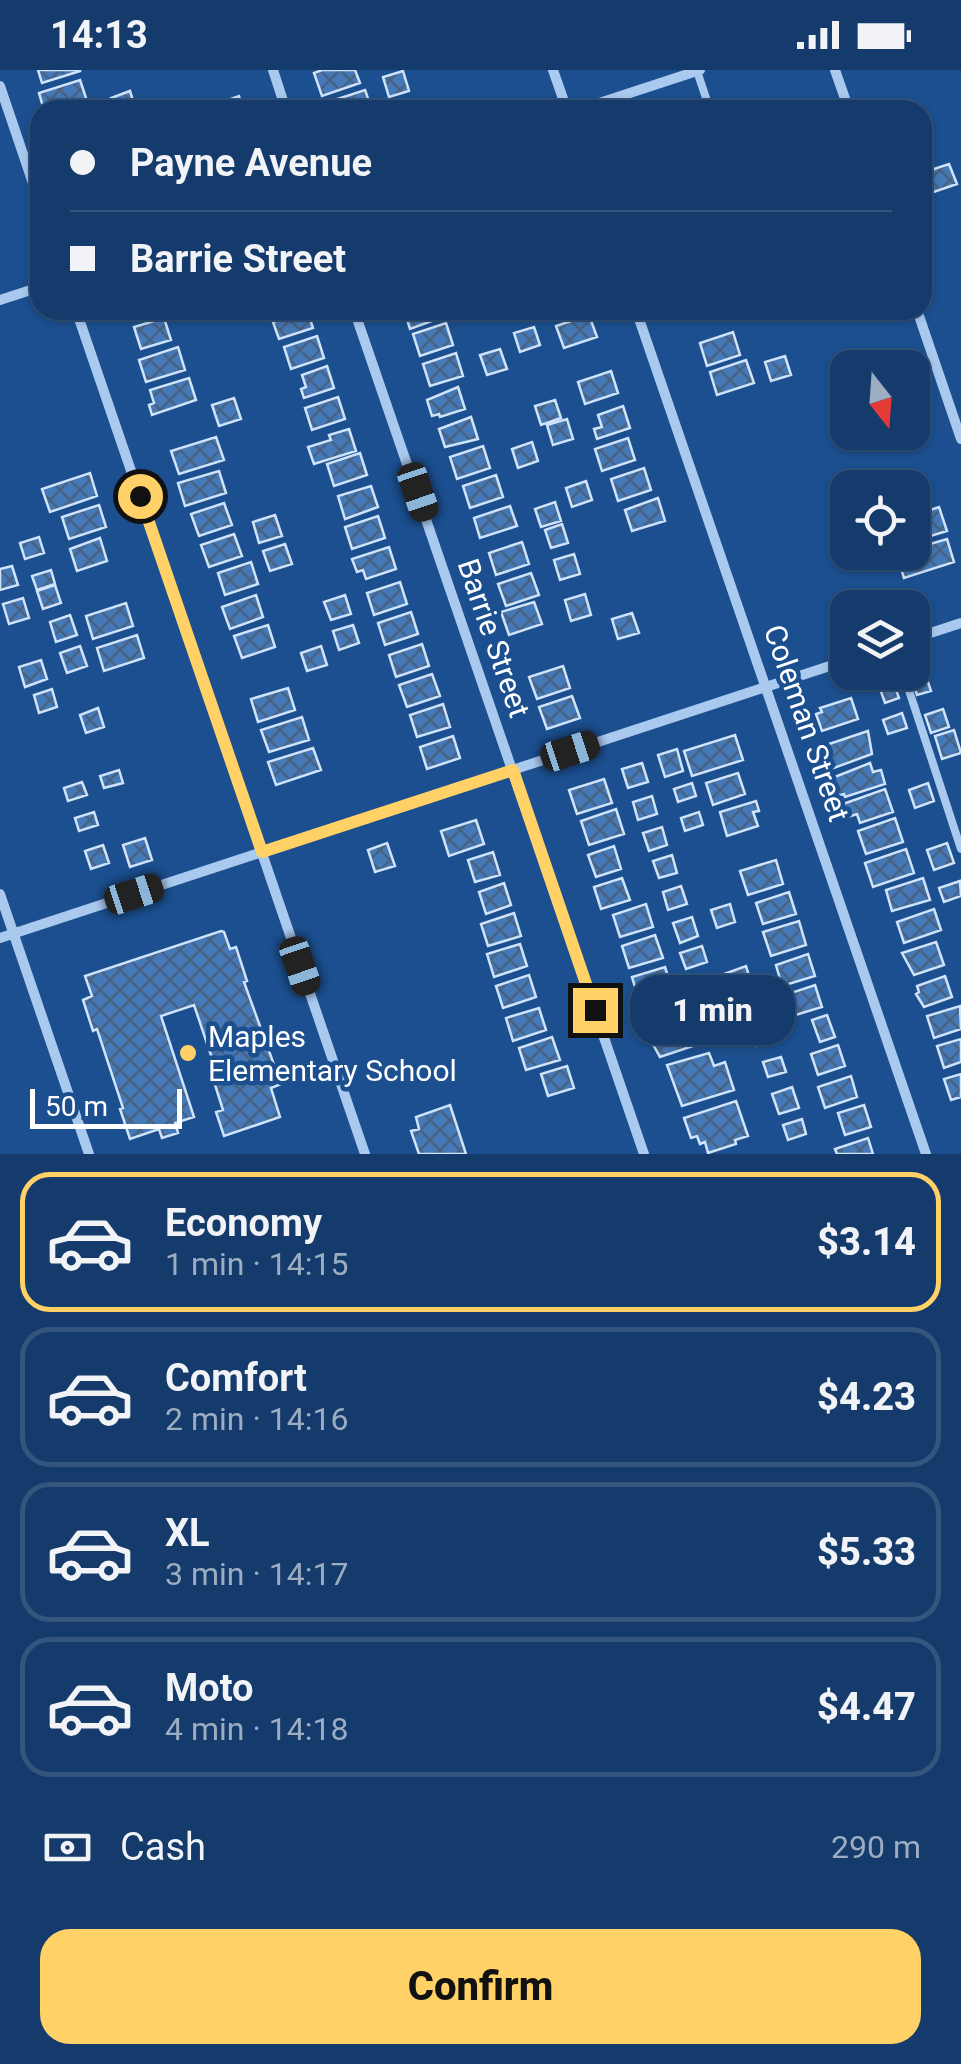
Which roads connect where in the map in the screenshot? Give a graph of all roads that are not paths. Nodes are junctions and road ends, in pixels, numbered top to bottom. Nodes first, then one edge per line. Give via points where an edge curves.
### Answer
1 (273, 70) edge
2 (553, 70) edge
3 (698, 70) edge
4 (835, 70) edge
5 (0, 86) edge
6 (283, 100) edge
7 (564, 100) edge
8 (608, 100) edge
9 (707, 100) edge
10 (846, 100) edge
11 (30, 174) edge
12 (30, 290) edge
13 (0, 300) edge
14 (79, 320) edge
15 (357, 320) edge
16 (640, 320) edge
17 (920, 320) edge
18 (961, 439) edge
19 (961, 622) edge
20 (930, 632) edge
21 (830, 666) edge
22 (768, 686) junction
23 (909, 690) edge
24 (513, 770) junction
25 (961, 850) edge
26 (262, 852) junction
27 (0, 894) edge
28 (14, 934) junction
29 (0, 938) edge
30 (89, 1154) edge
31 (365, 1154) edge
32 (644, 1154) edge
33 (926, 1154) edge

1 - 6 street
2 - 7 street
3 - 8 street
3 - 9 lane
4 - 10 street
5 - 11 street
12 - 13 street
14 - 26 street
15 - 24 street, Barrie Street
16 - 22 street, Coleman Street
17 - 18 street
19 - 20 street
21 - 22 street
22 - 24 street
22 - 33 street, Coleman Street
23 - 25 lane
24 - 26 street
24 - 32 street, Barrie Street
26 - 28 street
26 - 31 street
27 - 28 street
28 - 29 street
28 - 30 street

